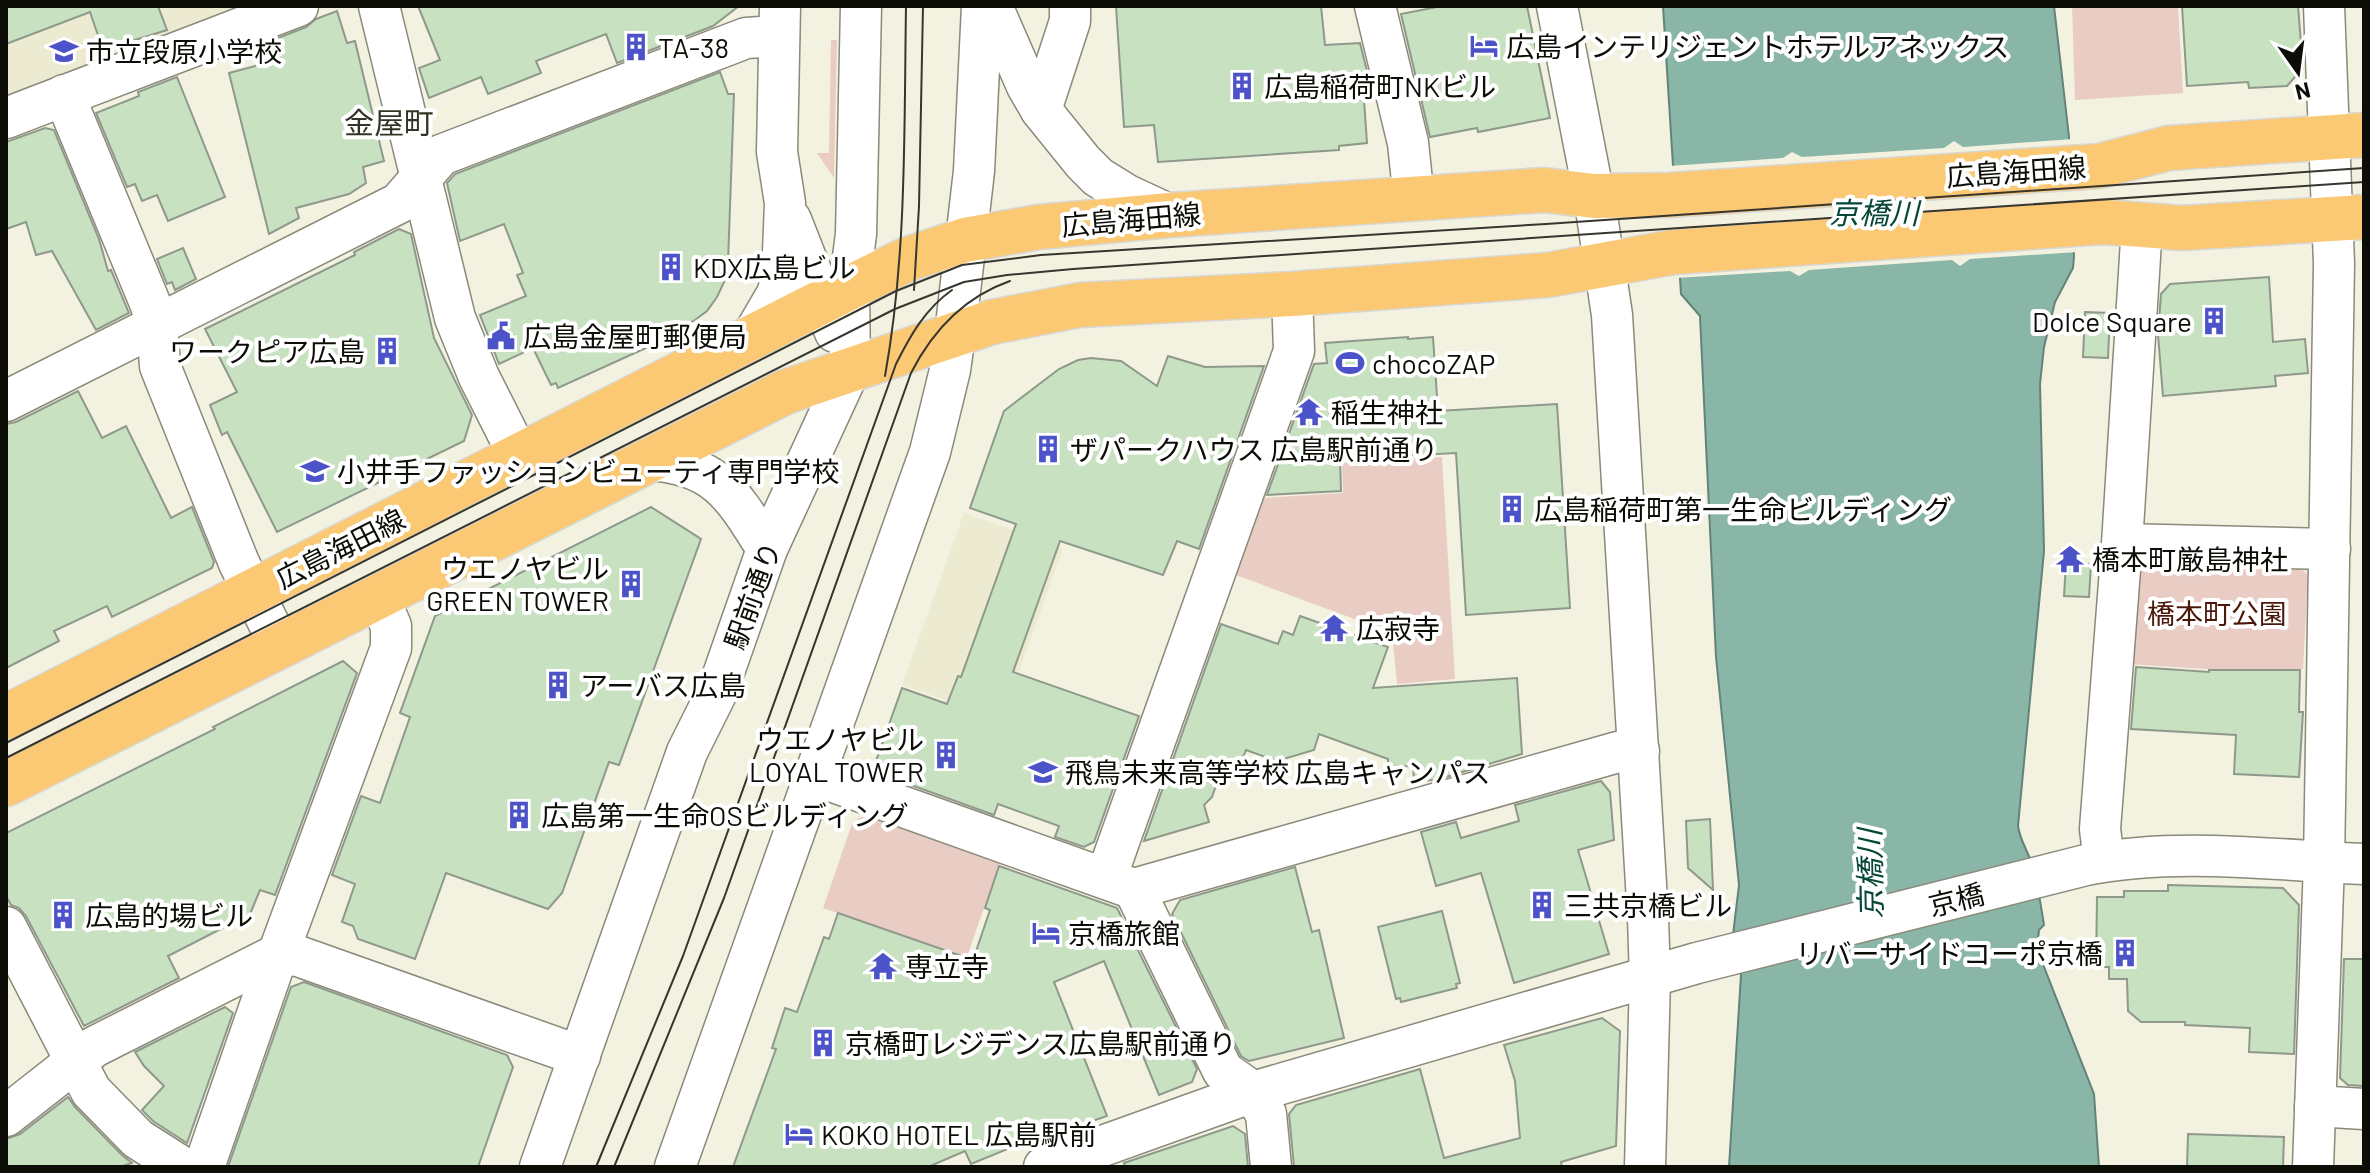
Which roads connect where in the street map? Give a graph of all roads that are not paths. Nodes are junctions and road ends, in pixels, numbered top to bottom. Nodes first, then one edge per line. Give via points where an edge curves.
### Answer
1 (298, 6) edge
2 (379, 6) edge
3 (861, 6) edge
4 (982, 6) edge
5 (992, 6) edge
6 (1070, 6) edge
7 (1375, 6) edge
8 (1557, 6) edge
9 (2324, 6) edge
10 (780, 21) edge
11 (64, 95) junction
12 (1041, 110) junction
13 (6, 118) edge
14 (2347, 137) edge
15 (421, 176) junction
16 (1594, 196) junction
17 (1414, 200) junction
18 (785, 203) junction
19 (1170, 215) junction
20 (2348, 218) edge
21 (2142, 225) junction
22 (965, 240) junction
23 (1605, 263) junction
24 (836, 294) junction
25 (1292, 294) junction
26 (157, 325) junction
27 (955, 334) junction
28 (753, 335) junction
29 (850, 369) junction
30 (6, 401) edge
31 (519, 456) junction
32 (648, 460) junction
33 (2348, 470) edge
34 (2122, 544) junction
35 (767, 549) junction
36 (2330, 549) junction
37 (254, 593) junction
38 (378, 596) junction
39 (280, 646) junction
40 (6, 717) edge
41 (1639, 751) junction
42 (814, 775) junction
43 (6, 784) edge
44 (2104, 861) junction
45 (2324, 863) junction
46 (2364, 864) edge
47 (1120, 884) junction
48 (6, 927) edge
49 (278, 954) junction
50 (1650, 978) junction
51 (580, 1056) junction
52 (74, 1060) junction
53 (1253, 1092) junction
54 (2315, 1106) junction
55 (2364, 1109) edge
56 (6, 1116) edge
57 (182, 1167) edge
58 (204, 1167) edge
59 (540, 1167) edge
60 (675, 1167) edge
61 (1044, 1167) edge
62 (1271, 1167) edge
63 (1645, 1167) edge
64 (2313, 1167) edge

1 - 11 street
2 - 15 street
3 - 24 street via 856,234
4 - 22 street
5 - 12 street
6 - 12 street via 1070,21
7 - 17 street via 1408,143
8 - 16 street
9 - 14 street
10 - 15 street via 441,155
10 - 18 street via 777,152
11 - 13 street
11 - 26 street
12 - 19 street via 1098,177
14 - 16 main road, 広島海田線 via 2169,148 2099,166
14 - 20 street
15 - 26 street via 399,203
15 - 31 street via 455,318
16 - 17 main road, 広島海田線 via 1544,190
16 - 23 street
17 - 19 main road, 広島海田線
18 - 24 street
18 - 28 street via 782,277
19 - 22 main road, 広島海田線
20 - 21 main road, 広島海田線 via 2182,228
20 - 33 street
21 - 23 main road, 広島海田線 via 2083,224 1674,252
21 - 34 street
22 - 24 main road, 広島海田線 via 908,259
22 - 27 street
23 - 25 main road, 広島海田線 via 1548,275
23 - 41 street
24 - 28 main road, 広島海田線
24 - 29 street
25 - 27 main road, 広島海田線 via 1080,305
25 - 47 street via 1294,351
26 - 30 street
26 - 37 street via 160,366
27 - 29 main road, 広島海田線
27 - 42 street via 930,452
28 - 31 main road, 広島海田線
29 - 32 main road, 広島海田線 via 785,392
29 - 35 street, 駅前通り
31 - 37 main road, 広島海田線
32 - 35 street via 696,468 719,484
32 - 38 main road, 広島海田線
33 - 36 street
34 - 36 street
34 - 44 street via 2100,829
35 - 51 street, 駅前通り via 717,692 687,752
36 - 45 street
37 - 39 street
37 - 40 main road, 広島海田線
38 - 39 main road, 広島海田線
38 - 49 street via 391,626 391,648
39 - 43 main road, 広島海田線
41 - 47 street via 1618,752
41 - 50 street
42 - 47 street
42 - 60 street
44 - 45 street, 京橋 via 2180,856
44 - 50 street, 京橋
45 - 46 street, 京橋
45 - 54 street
47 - 53 street via 1223,1071
48 - 52 street
49 - 51 street via 298,956
49 - 52 street
49 - 58 street
50 - 53 street, 京橋
50 - 63 street
51 - 59 street, 駅前通り
52 - 56 street
52 - 57 street via 113,1116
53 - 61 street, 京橋
53 - 62 street via 1266,1114
54 - 55 street
54 - 64 street

